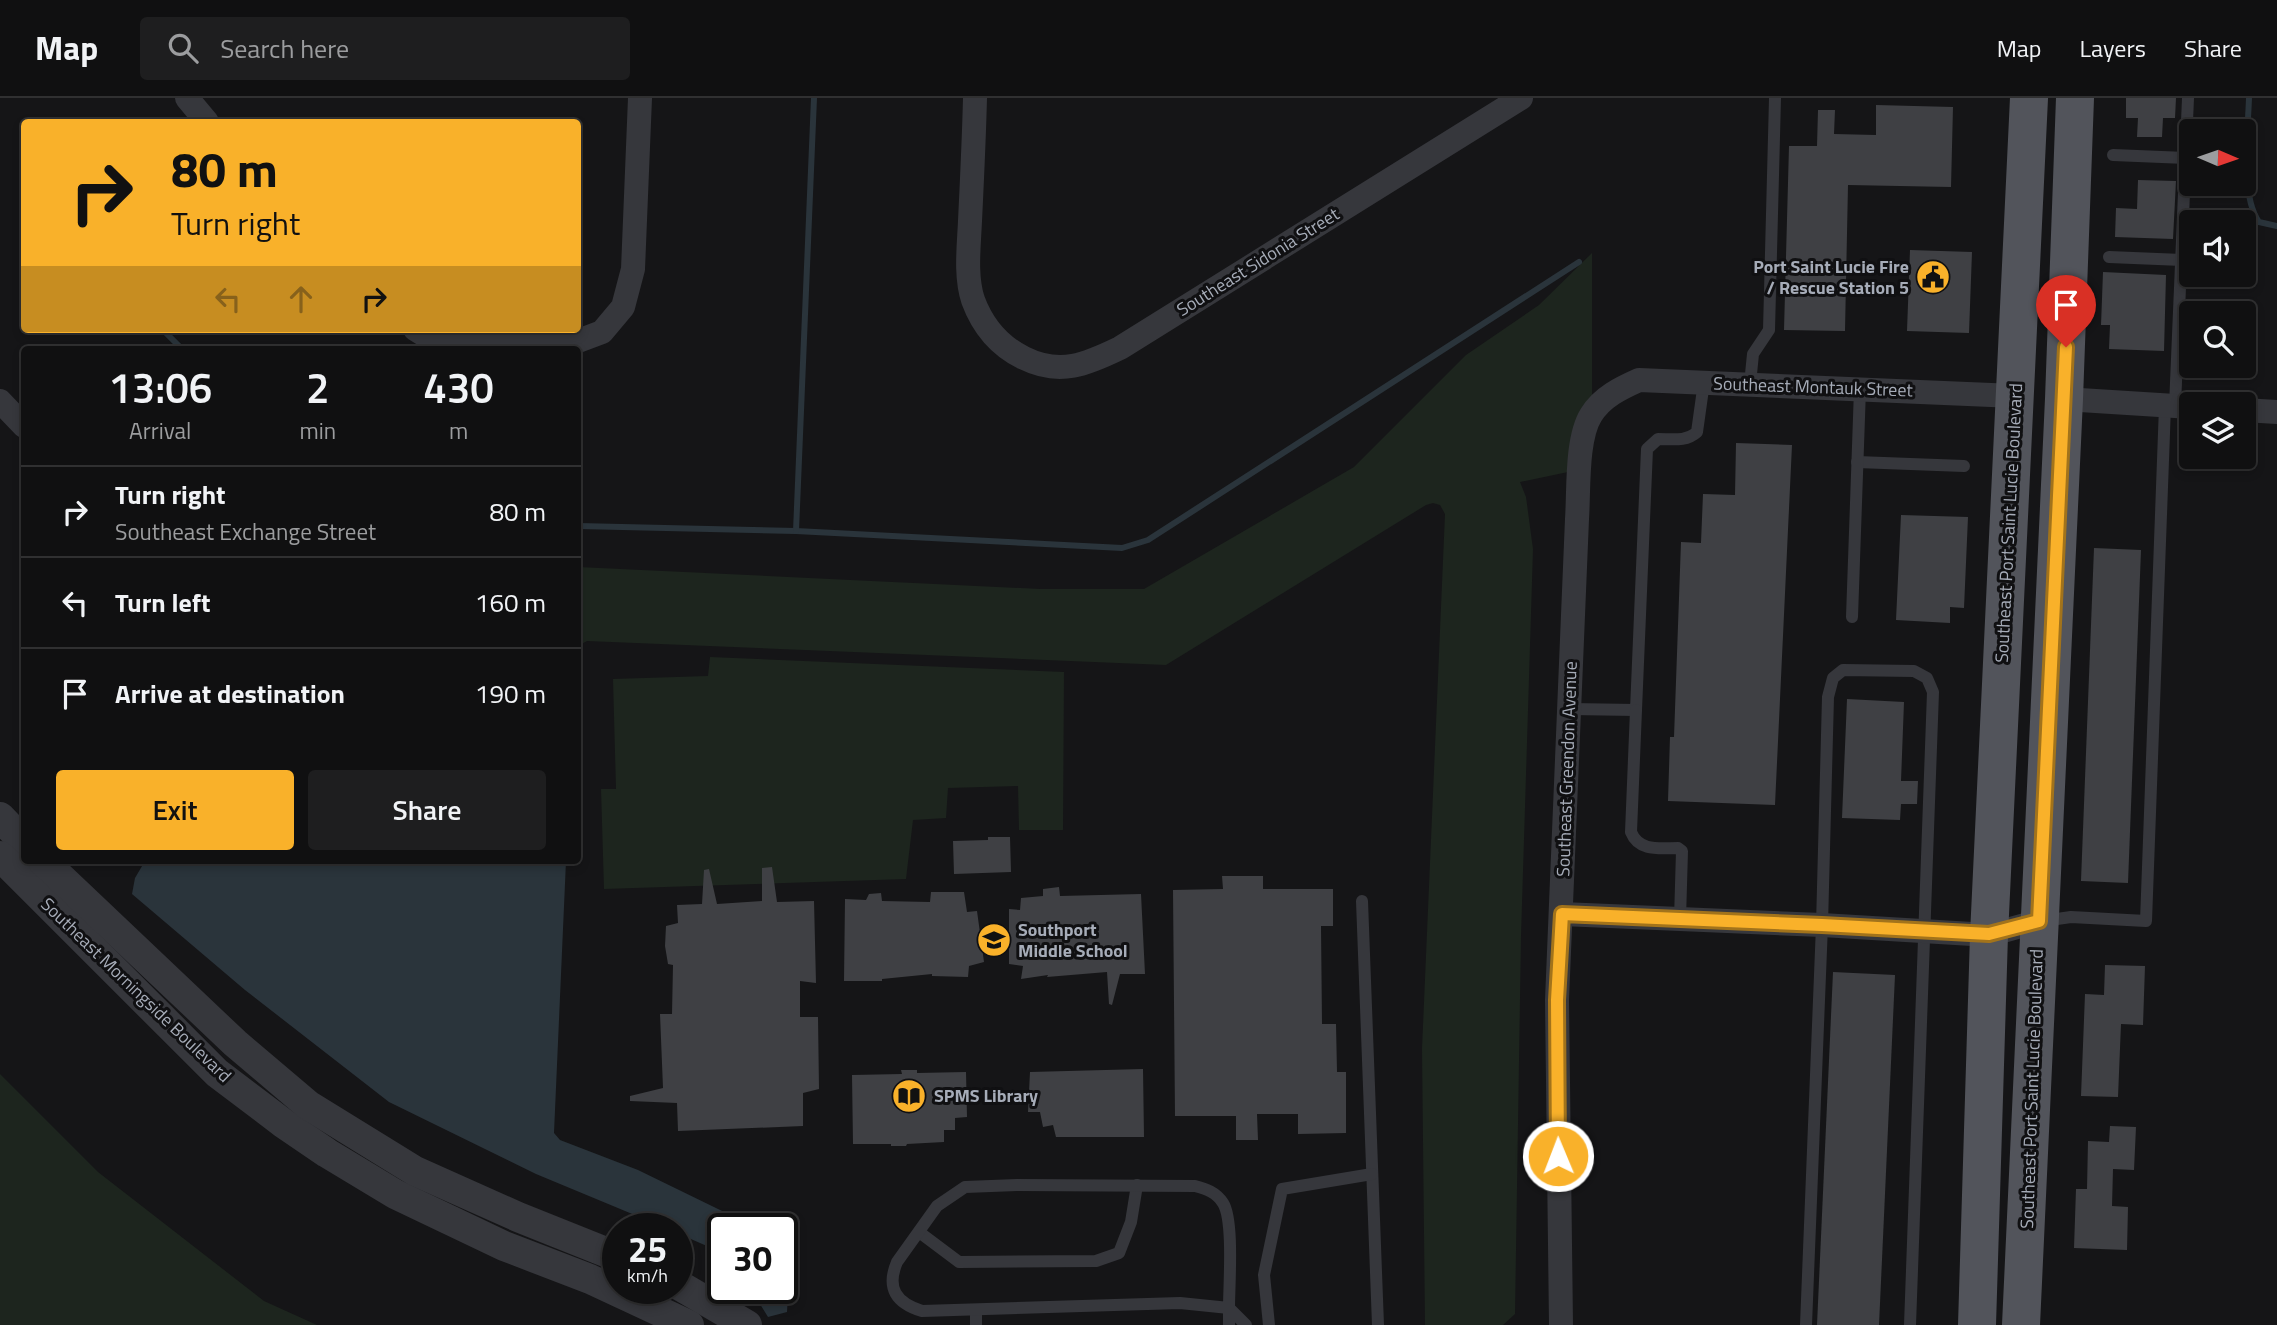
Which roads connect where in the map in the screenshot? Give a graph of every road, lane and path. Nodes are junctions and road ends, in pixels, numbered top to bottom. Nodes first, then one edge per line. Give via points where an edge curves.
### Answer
1 (187, 98) edge
2 (640, 98) edge
3 (975, 98) edge
4 (1521, 98) edge
5 (1774, 98) edge
6 (2029, 98) edge
7 (2075, 98) edge
8 (2188, 98) edge
9 (204, 119) edge
10 (2187, 119) edge
11 (2113, 155) dead end
12 (2179, 158) edge
13 (2109, 257) dead end
14 (2179, 260) edge
15 (2181, 287) edge
16 (421, 333) edge
17 (532, 346) edge
18 (532, 346) edge
19 (1704, 382) junction
20 (1750, 384) junction
21 (1860, 389) junction
22 (1613, 392) joint
23 (2015, 396) junction
24 (2064, 399) junction
25 (0, 401) edge
26 (2177, 406) edge
27 (2256, 411) edge
28 (2277, 412) edge
29 (21, 423) edge
30 (1857, 462) junction
31 (1964, 466) dead end
32 (1852, 617) dead end
33 (1570, 709) junction
34 (1636, 710) junction
35 (0, 817) edge
36 (21, 839) edge
37 (0, 856) edge
38 (21, 863) edge
39 (25, 864) edge
40 (53, 873) edge
41 (1362, 901) dead end
42 (1562, 914) junction
43 (1680, 919) junction
44 (2039, 921) junction
45 (1822, 925) junction
46 (1926, 931) junction
47 (1989, 934) junction
48 (344, 1129) junction
49 (327, 1153) junction
50 (1372, 1174) junction
51 (1137, 1185) junction
52 (919, 1232) junction
53 (602, 1251) edge
54 (602, 1283) edge
55 (693, 1293) edge
56 (655, 1304) edge
57 (1229, 1308) junction
58 (976, 1311) junction
59 (689, 1325) edge
60 (747, 1325) edge
61 (976, 1325) edge
62 (1229, 1325) edge
63 (1246, 1325) edge
64 (1269, 1325) edge
65 (1378, 1325) edge
66 (1561, 1325) edge
67 (1806, 1325) edge
68 (1910, 1325) edge
69 (1977, 1325) edge
70 (2021, 1325) edge

1 - 9 street
2 - 17 street via 633,269 623,307 602,332 569,344
3 - 4 street, Southeast Sidonia Street via 969,262 972,298 988,332 1007,350 1031,362 1059,367 1088,364 1120,348
5 - 20 lane via 1769,330 1753,354
6 - 23 main road, Southeast Port Saint Lucie Boulevard
7 - 24 main road, Southeast Port Saint Lucie Boulevard
8 - 10 lane
11 - 12 lane
13 - 14 lane
15 - 26 lane
16 - 18 street via 456,343
19 - 20 street, Southeast Montauk Street
19 - 22 street, Southeast Montauk Street via 1639,380
19 - 34 lane via 1697,432 1682,439 1658,439 1647,449
20 - 21 street, Southeast Montauk Street
21 - 23 street, Southeast Montauk Street
21 - 30 lane
22 - 33 street, Southeast Greendon Avenue via 1590,415 1582,440
23 - 47 main road, Southeast Port Saint Lucie Boulevard
24 - 26 street
24 - 44 main road, Southeast Port Saint Lucie Boulevard
25 - 29 street
26 - 44 lane via 2146,921 2071,917
27 - 28 street
30 - 31 lane
30 - 32 lane
33 - 34 lane
33 - 42 street, Southeast Greendon Avenue
34 - 43 lane via 1631,832 1642,846 1682,852
35 - 36 street
37 - 38 street, Southeast Morningside Boulevard
39 - 40 street, Southeast Morningside Boulevard
40 - 48 street, Southeast Morningside Boulevard via 235,1043
40 - 49 street, Southeast Morningside Boulevard via 218,1073
41 - 50 lane
42 - 43 street
42 - 66 street, Southeast Greendon Avenue via 1557,1000
43 - 45 street
44 - 47 street
44 - 70 main road, Southeast Port Saint Lucie Boulevard
45 - 46 street
45 - 46 lane via 1828,697 1833,678 1843,670 1914,671 1927,678 1933,692
45 - 67 lane
46 - 47 street
46 - 68 lane
47 - 69 main road, Southeast Port Saint Lucie Boulevard
48 - 49 street
48 - 53 street, Southeast Morningside Boulevard via 415,1171
49 - 54 street, Southeast Morningside Boulevard via 395,1194 504,1246
50 - 64 lane via 1282,1189 1264,1275
50 - 65 lane
51 - 52 lane via 965,1187 937,1206
51 - 52 lane via 1131,1222 1119,1253 1096,1261 959,1262
51 - 57 lane via 1195,1186 1211,1190 1222,1202 1228,1216
52 - 58 lane via 893,1272 895,1293 909,1307 922,1311
55 - 60 street
56 - 59 street, Southeast Morningside Boulevard
57 - 58 lane via 1180,1303
57 - 62 lane
57 - 63 lane
58 - 61 lane

